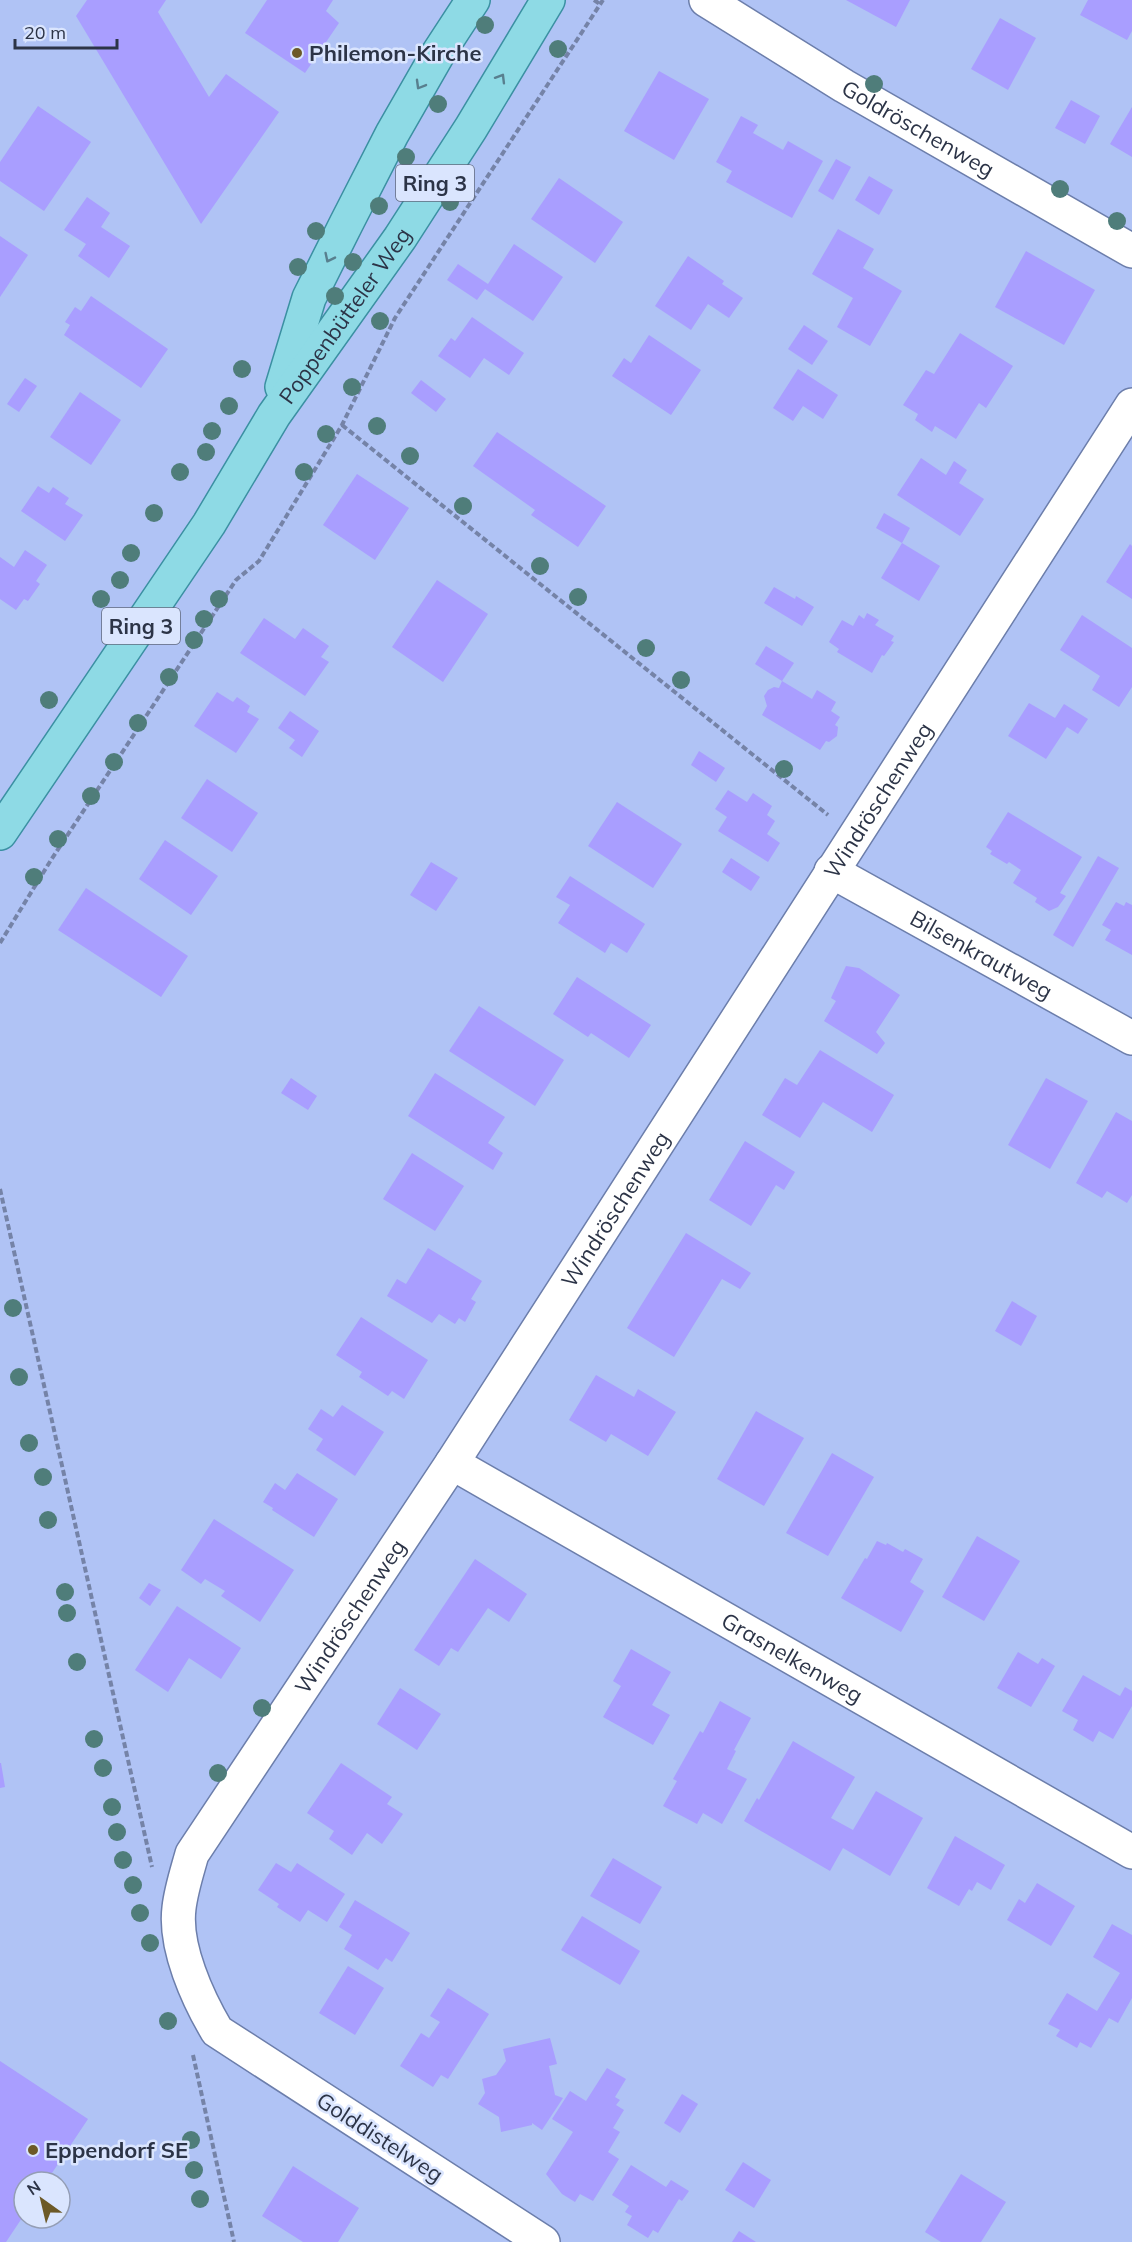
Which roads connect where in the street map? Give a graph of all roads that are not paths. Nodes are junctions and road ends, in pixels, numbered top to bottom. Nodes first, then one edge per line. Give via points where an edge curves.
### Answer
1 (473, 0) edge
2 (548, 0) edge
3 (706, 0) edge
4 (1132, 251) edge
5 (1132, 405) edge
6 (274, 415) junction
7 (0, 833) edge
8 (831, 871) junction
9 (1132, 1038) edge
10 (452, 1463) junction
11 (1132, 1852) edge
12 (217, 2031) joint
13 (543, 2242) edge

1 -> 6 main road, Poppenbütteler Weg / Ring 3 via 392,134 309,298
6 -> 2 main road, Poppenbütteler Weg / Ring 3 via 400,238
3 - 4 street, Goldröschenweg via 844,86
5 - 8 street, Windröschenweg
6 - 7 main road, Poppenbütteler Weg / Ring 3 via 209,524
8 - 9 street, Bilsenkrautweg
8 - 10 street, Windröschenweg
10 - 11 street, Grasnelkenweg
10 - 12 street, Windröschenweg via 192,1854 178,1911 181,1942 194,1986
12 - 13 street, Golddistelweg

